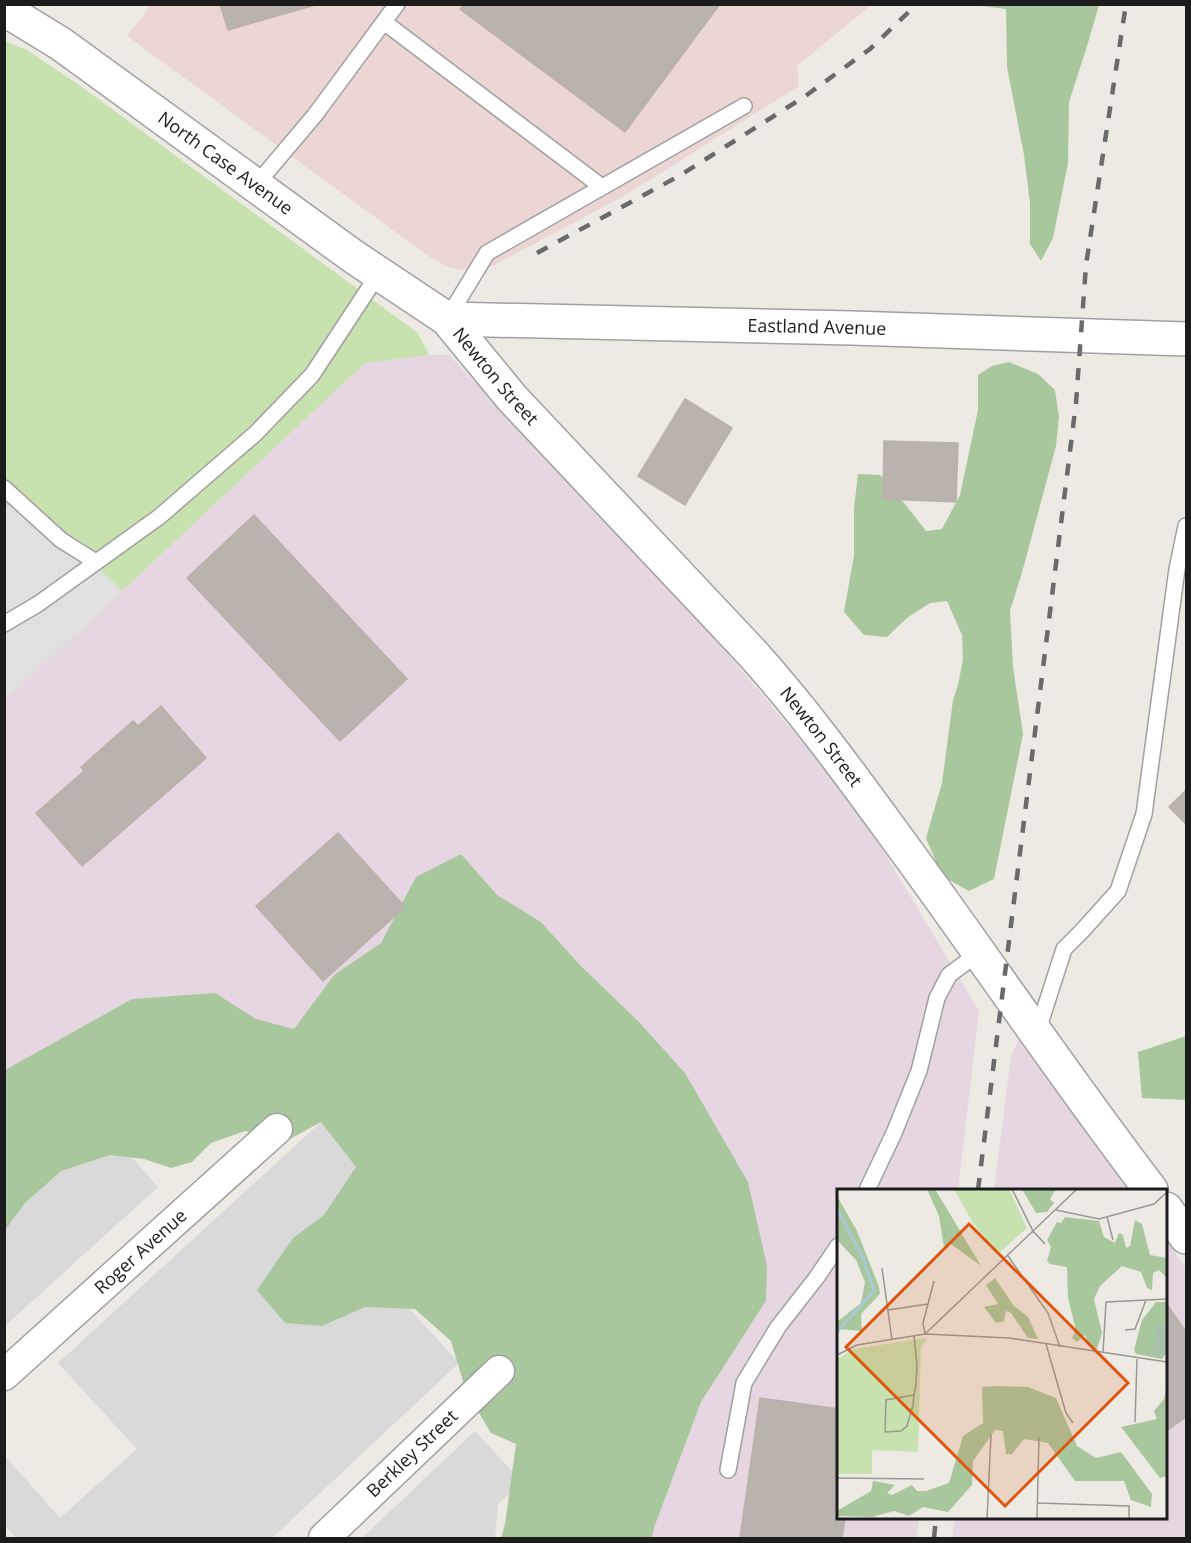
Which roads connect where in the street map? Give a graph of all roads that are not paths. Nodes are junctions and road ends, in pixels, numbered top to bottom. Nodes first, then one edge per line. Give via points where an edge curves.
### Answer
1 (397, 4) edge
2 (4, 9) edge
3 (384, 22) junction
4 (744, 106) dead end
5 (255, 186) junction
6 (602, 187) junction
7 (379, 273) junction
8 (447, 319) junction
9 (1186, 339) edge
10 (4, 488) edge
11 (1186, 526) edge
12 (96, 562) junction
13 (4, 624) edge
14 (980, 952) junction
15 (1037, 1034) junction
16 (277, 1129) dead end
17 (868, 1189) edge
18 (1150, 1189) edge
19 (1167, 1210) edge
20 (1186, 1237) edge
21 (837, 1248) edge
22 (499, 1371) dead end
23 (4, 1375) edge
24 (728, 1470) dead end
25 (324, 1539) edge

1 - 3 lane
2 - 5 street, North Case Avenue via 61,44
3 - 5 lane via 315,115
3 - 6 lane
4 - 6 lane
5 - 7 street, North Case Avenue
6 - 8 lane via 487,253
7 - 8 street, North Case Avenue
7 - 12 lane via 312,375 255,434 159,517
8 - 9 street, Eastland Avenue
8 - 14 street, Newton Street via 512,398 784,689
10 - 12 lane via 61,540
11 - 15 lane via 1144,814 1118,891 1064,949
12 - 13 lane
14 - 15 street, Newton Street
14 - 17 lane via 949,975 937,998 919,1071
15 - 18 street, Newton Street
16 - 23 street, Roger Avenue
19 - 20 street
21 - 24 lane via 778,1327 744,1383
22 - 25 street, Berkley Street

